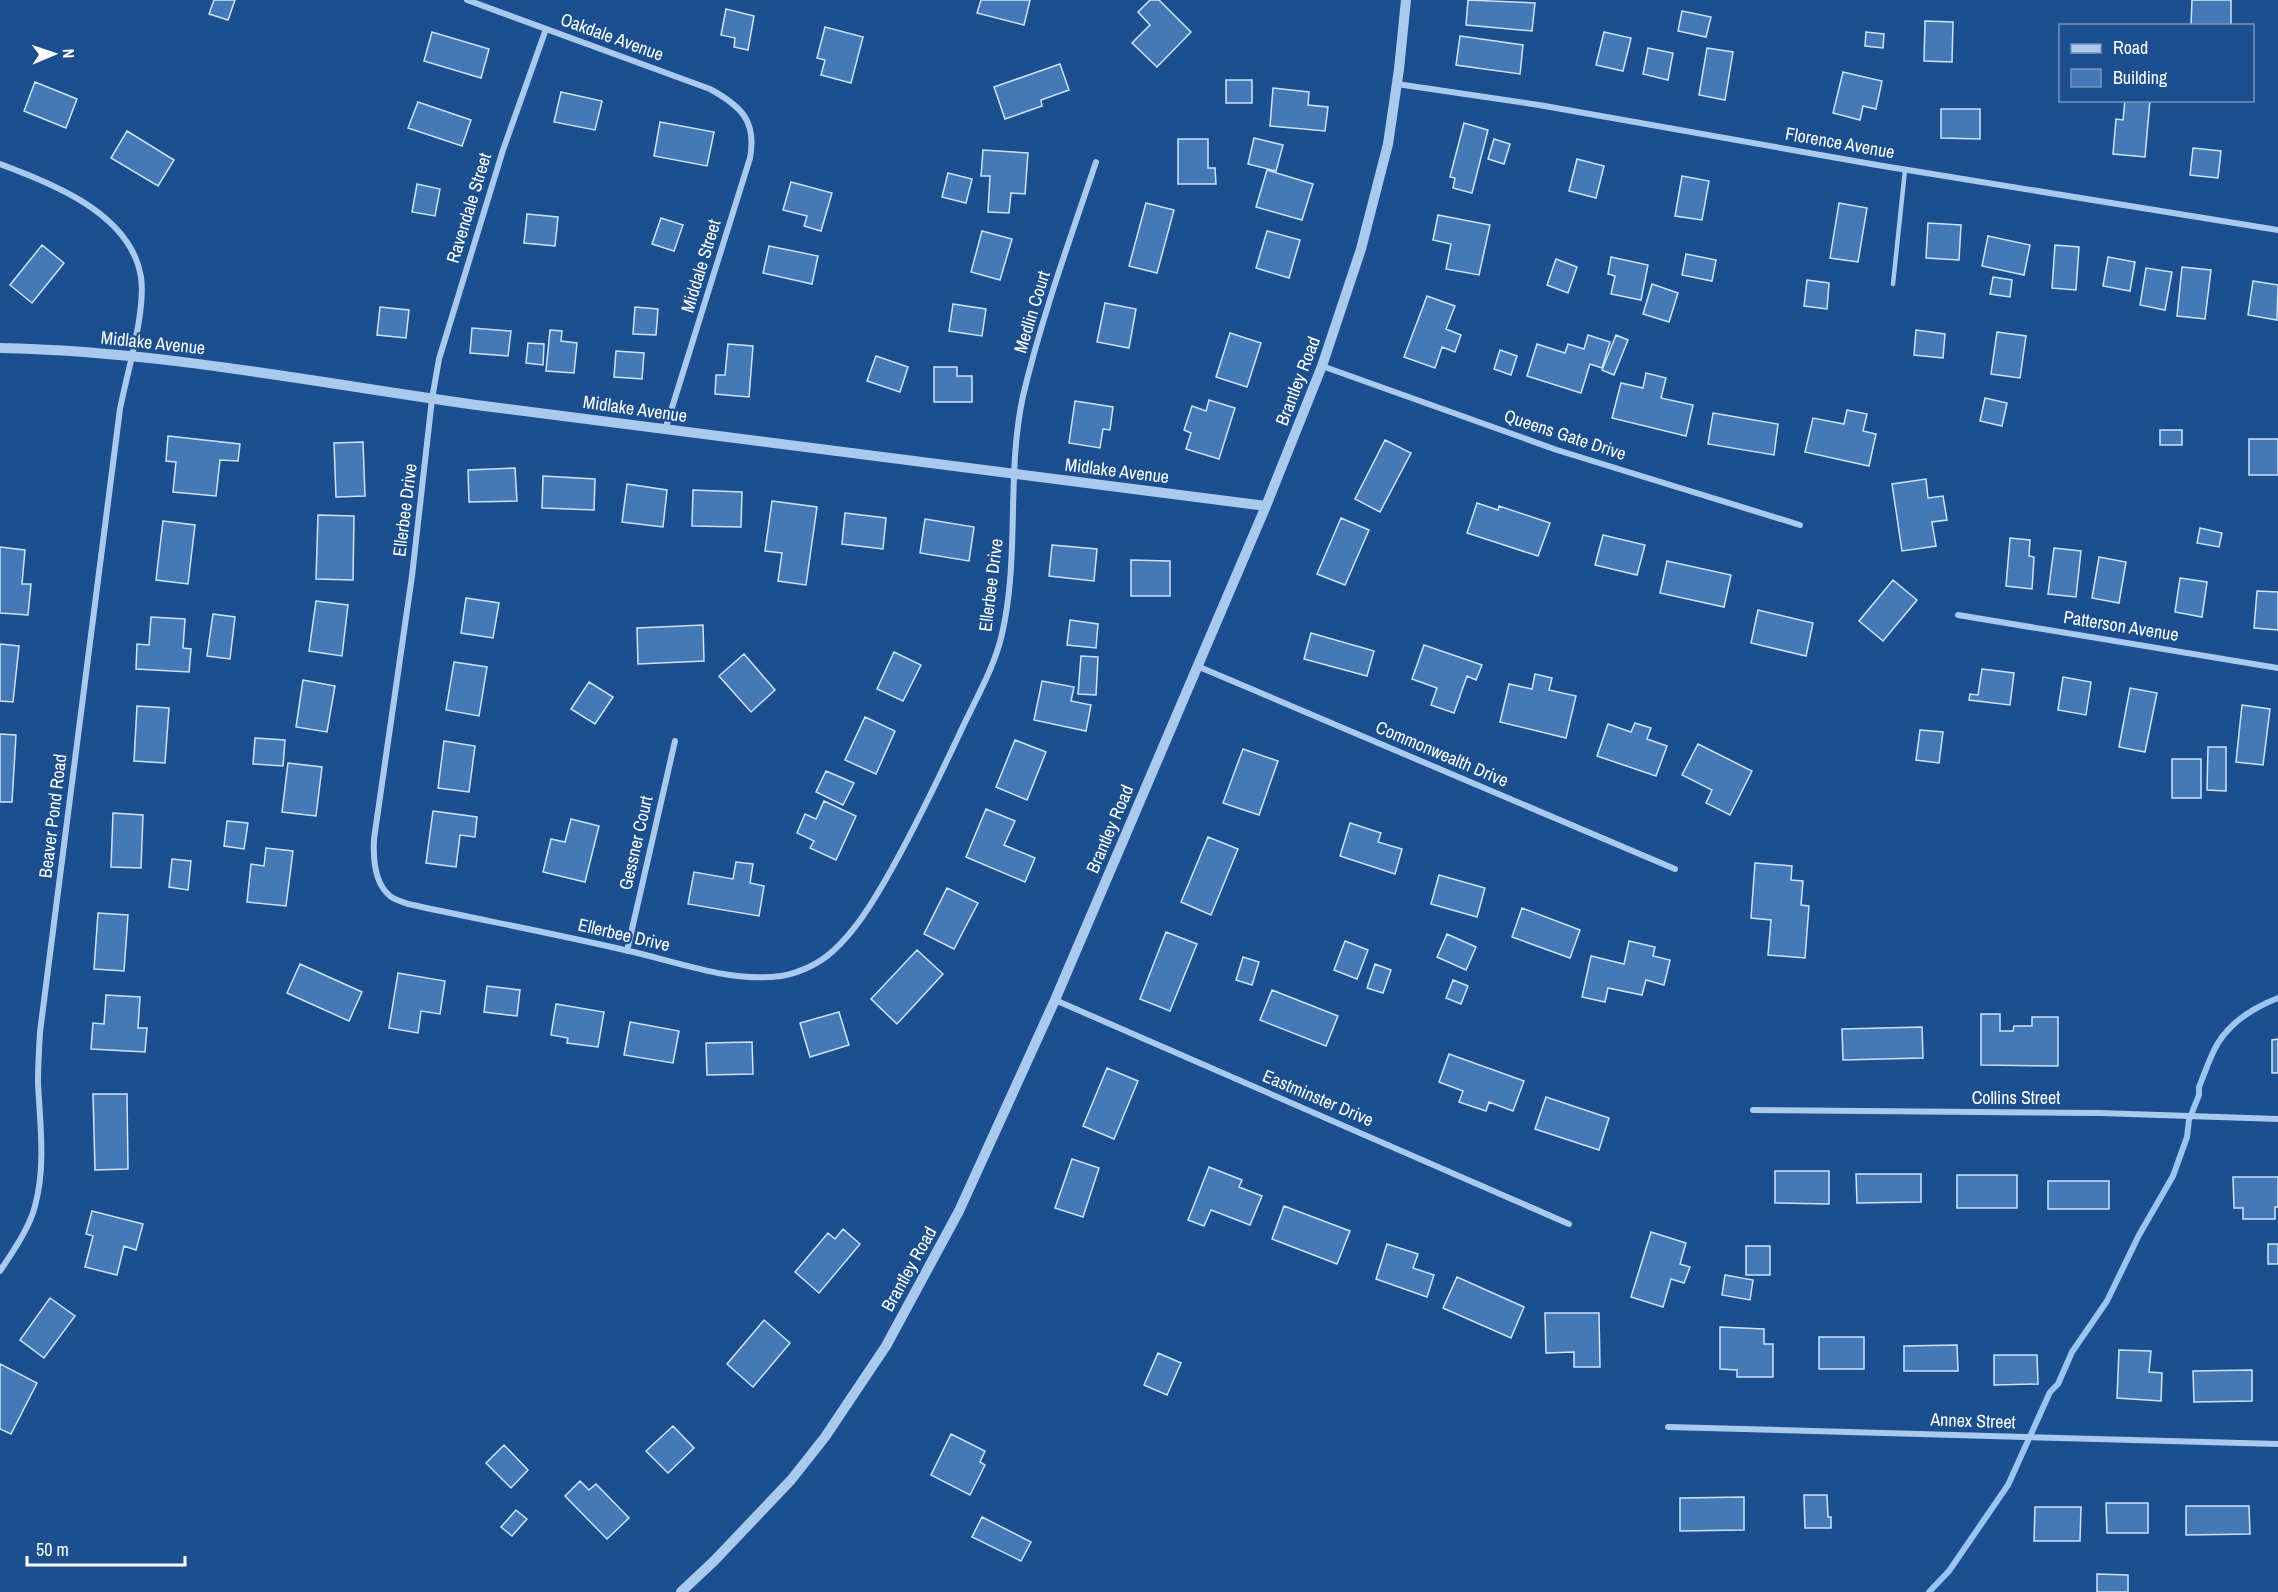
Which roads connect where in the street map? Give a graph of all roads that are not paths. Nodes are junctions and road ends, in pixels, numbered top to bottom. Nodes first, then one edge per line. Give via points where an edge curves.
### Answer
1 (467, 0) edge
2 (1406, 0) edge
3 (546, 28) junction
4 (1397, 84) junction
5 (741, 111) joint
6 (1096, 162) dead end
7 (0, 164) edge
8 (1905, 170) junction
9 (2278, 230) edge
10 (1893, 284) dead end
11 (0, 348) edge
12 (131, 357) junction
13 (1322, 366) junction
14 (432, 399) junction
15 (665, 430) junction
16 (1014, 474) junction
17 (1266, 506) junction
18 (1800, 525) dead end
19 (1958, 615) dead end
20 (1197, 666) junction
21 (2278, 668) edge
22 (675, 741) dead end
23 (1675, 869) dead end
24 (627, 951) junction
25 (1055, 1000) junction
26 (1753, 1110) dead end
27 (2278, 1119) edge
28 (1569, 1224) dead end
29 (0, 1271) edge
30 (1668, 1426) dead end
31 (2278, 1444) edge
32 (681, 1592) edge

1 - 3 street, Oakdale Avenue
2 - 4 street, Brantley Road
3 - 5 street, Oakdale Avenue via 710,89
3 - 14 street, Ravendale Street via 496,172 439,359
4 - 8 street, Florence Avenue
4 - 13 street, Brantley Road via 1388,144 1361,249
5 - 15 street, Middale Street via 750,124 750,158
6 - 16 street, Medlin Court via 1044,317 1023,397
7 - 12 street, Beaver Pond Road via 69,193 124,237 141,277 140,317
8 - 9 street, Florence Avenue
8 - 10 lane
11 - 12 street, Midlake Avenue
12 - 14 street, Midlake Avenue
12 - 29 street, Beaver Pond Road via 119,420 40,1032 41,1179 35,1209
13 - 17 street, Brantley Road
13 - 18 street, Queens Gate Drive via 1557,450
14 - 15 street, Midlake Avenue
14 - 24 street, Ellerbee Drive via 412,576 374,839 373,860 381,884 390,897 408,904
15 - 16 street, Midlake Avenue
16 - 17 street, Midlake Avenue
16 - 24 street, Ellerbee Drive via 1012,544 1002,636 914,831 866,914 820,961 782,976 732,976
17 - 20 street, Brantley Road
19 - 21 street, Patterson Avenue
20 - 23 street, Commonwealth Drive
20 - 25 street, Brantley Road
22 - 24 street, Gessner Court
25 - 28 street, Eastminster Drive
25 - 32 street, Brantley Road via 959,1211 886,1346 791,1480
26 - 27 street, Collins Street
30 - 31 street, Annex Street

